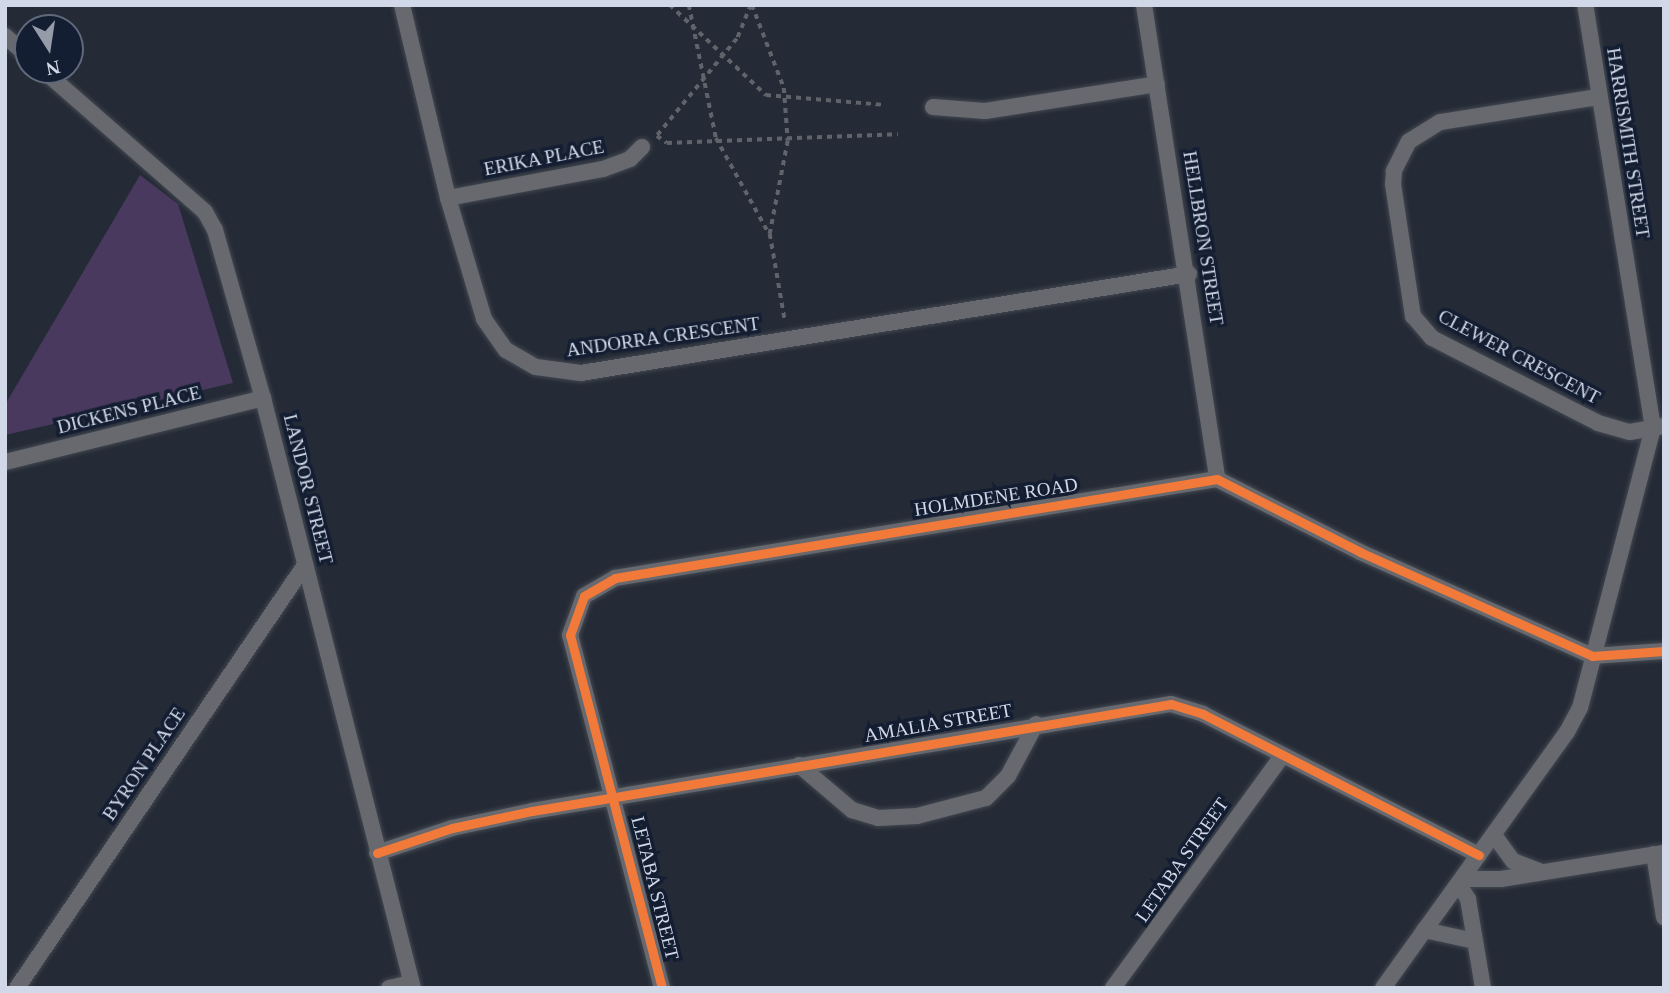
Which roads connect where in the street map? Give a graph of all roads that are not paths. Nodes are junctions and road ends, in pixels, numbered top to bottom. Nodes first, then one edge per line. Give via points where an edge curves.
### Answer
1 (402, 5) edge
2 (1143, 5) edge
3 (1584, 5) edge
4 (59, 84) edge
5 (1157, 84) junction
6 (1598, 97) junction
7 (933, 107) dead end
8 (642, 148) dead end
9 (448, 198) junction
10 (1189, 274) junction
11 (263, 398) junction
12 (1658, 427) edge
13 (5, 462) edge
14 (1217, 479) junction
15 (305, 565) junction
16 (1664, 651) edge
17 (1592, 656) junction
18 (1037, 724) junction
19 (1283, 755) junction
20 (799, 765) junction
21 (613, 797) junction
22 (1494, 835) junction
23 (377, 853) junction
24 (1659, 854) edge
25 (1479, 855) junction
26 (1544, 872) junction
27 (1461, 882) junction
28 (1664, 917) edge
29 (1424, 930) junction
30 (1475, 941) junction
31 (412, 986) edge
32 (17, 988) edge
33 (390, 988) edge
34 (662, 988) edge
35 (1114, 988) edge
36 (1383, 988) edge
37 (1483, 988) edge

1 - 9 street, ANDORRA CRESCENT
2 - 5 street, HELLBRON STREET
3 - 6 street, HARRISMITH STREET
4 - 11 street, LANDOR STREET via 209,217
5 - 7 street via 985,111
5 - 10 street, HELLBRON STREET
6 - 12 street, HARRISMITH STREET
6 - 12 street, CLEWER CRESCENT via 1440,122 1409,141 1394,171 1393,184 1413,316 1432,338 1598,423 1630,432
8 - 9 street, ERIKA PLACE via 630,159 603,169
9 - 10 street, ANDORRA CRESCENT via 484,319 494,335 526,362 564,374
10 - 14 street, HELLBRON STREET
11 - 13 street, DICKENS PLACE
11 - 15 street, LANDOR STREET
12 - 17 street, HARRISMITH STREET
14 - 17 street via 1360,552
14 - 21 street, HOLMDENE ROAD via 601,583 578,604 570,635
15 - 23 street, LANDOR STREET
15 - 32 street, BYRON PLACE
16 - 17 street
17 - 22 street, HARRISMITH STREET via 1583,697 1567,732
18 - 19 street, AMALIA STREET via 1178,704
18 - 20 street, AMALIA STREET
18 - 20 street, AMALIA STREET via 1008,776 986,798 917,816 878,818 852,810
19 - 25 street, AMALIA STREET
19 - 35 street, LETABA STREET
20 - 21 street, AMALIA STREET
21 - 23 street, AMALIA STREET via 452,828
21 - 34 street, LETABA STREET
22 - 25 street, HARRISMITH STREET
22 - 26 street via 1513,861
23 - 31 street, LANDOR STREET
24 - 26 street
24 - 28 street
25 - 27 street, HARRISMITH STREET
26 - 27 street
27 - 29 street, HARRISMITH STREET
27 - 30 street
29 - 30 street
29 - 36 street, HARRISMITH STREET
30 - 37 street
31 - 33 street

